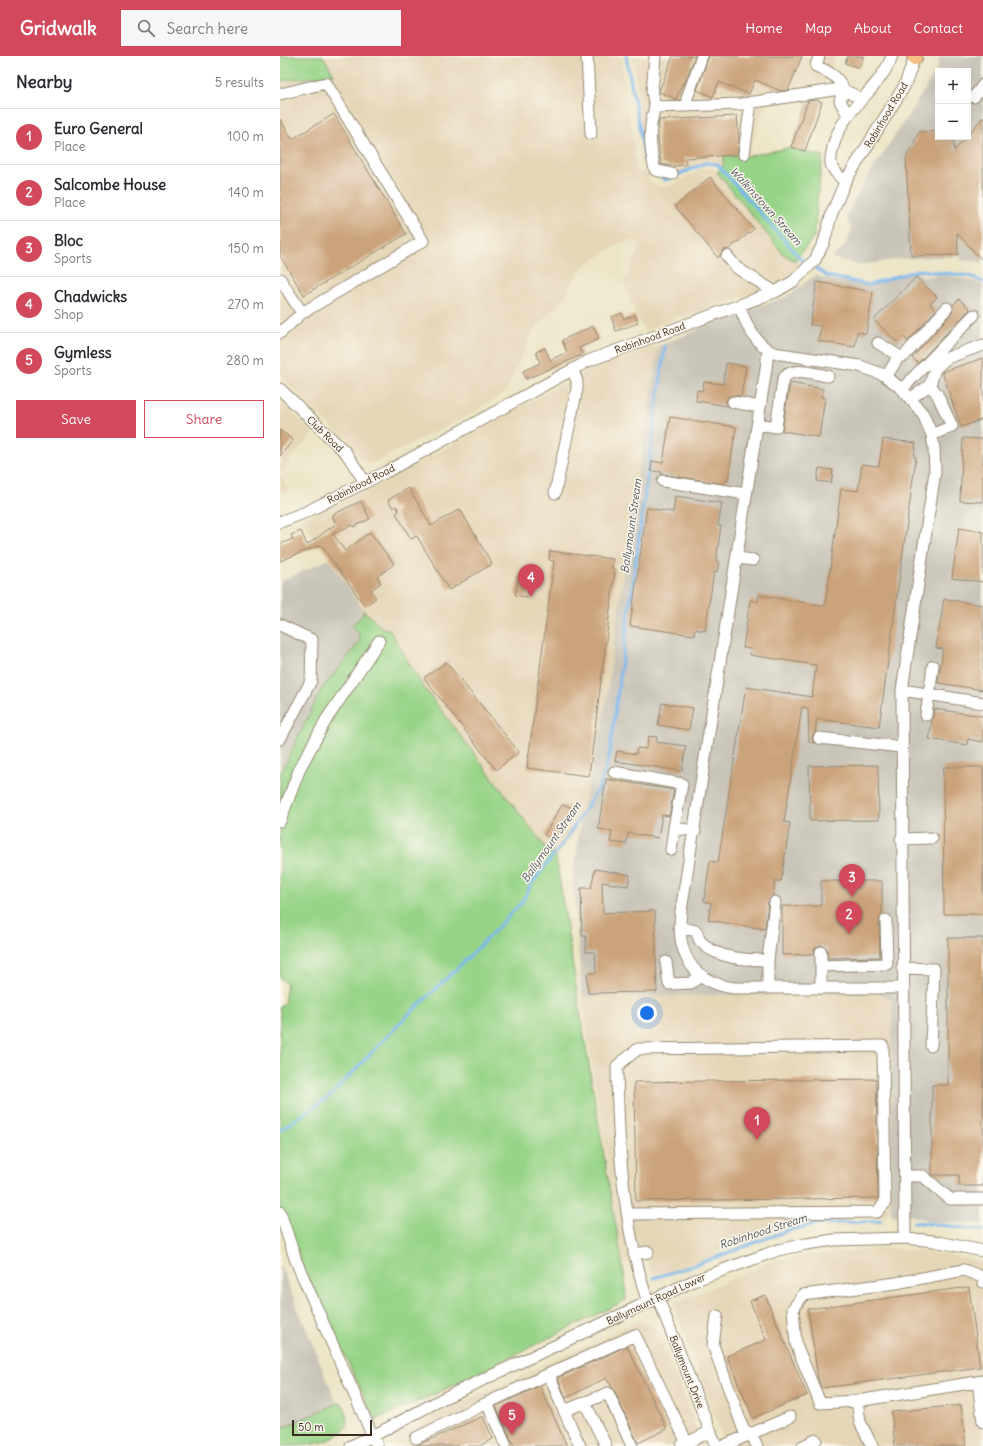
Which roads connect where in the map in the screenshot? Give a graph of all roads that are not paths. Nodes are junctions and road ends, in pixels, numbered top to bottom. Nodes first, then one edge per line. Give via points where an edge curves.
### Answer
1 (587, 56) edge
2 (655, 56) edge
3 (702, 56) edge
4 (819, 56) edge
5 (892, 56) edge
6 (915, 57) edge
7 (983, 85) edge
8 (844, 90) junction
9 (280, 94) edge
10 (974, 97) dead end
11 (862, 99) junction
12 (751, 102) junction
13 (687, 106) junction
14 (655, 107) junction
15 (848, 115) junction
16 (590, 134) dead end
17 (744, 154) dead end
18 (672, 174) dead end
19 (845, 182) junction
20 (727, 256) dead end
21 (280, 279) edge
22 (775, 292) junction
23 (740, 306) junction
24 (947, 308) dead end
25 (302, 313) junction
26 (974, 315) dead end
27 (280, 333) edge
28 (878, 344) dead end
29 (983, 345) edge
30 (768, 350) junction
31 (899, 356) junction
32 (573, 371) junction
33 (828, 376) dead end
34 (886, 377) junction
35 (930, 385) junction
36 (280, 389) edge
37 (902, 389) junction
38 (911, 398) junction
39 (733, 402) dead end
40 (760, 407) junction
41 (758, 424) junction
42 (932, 435) junction
43 (663, 481) dead end
44 (365, 482) junction
45 (555, 492) dead end
46 (746, 494) junction
47 (280, 522) edge
48 (737, 558) junction
49 (753, 560) dead end
50 (280, 625) edge
51 (379, 641) dead end
52 (933, 666) dead end
53 (902, 690) junction
54 (929, 695) junction
55 (983, 703) edge
56 (926, 715) dead end
57 (819, 738) dead end
58 (280, 740) edge
59 (901, 747) junction
60 (614, 772) dead end
61 (280, 821) edge
62 (674, 828) junction
63 (694, 831) junction
64 (932, 838) dead end
65 (902, 839) junction
66 (671, 850) dead end
67 (775, 902) dead end
68 (886, 920) dead end
69 (679, 927) junction
70 (886, 933) junction
71 (902, 933) junction
72 (821, 952) dead end
73 (768, 960) junction
74 (666, 962) dead end
75 (821, 966) junction
76 (902, 968) junction
77 (702, 976) junction
78 (768, 988) junction
79 (821, 988) junction
80 (902, 988) junction
81 (931, 1046) dead end
82 (905, 1176) junction
83 (983, 1199) edge
84 (280, 1212) edge
85 (628, 1214) junction
86 (905, 1238) junction
87 (983, 1251) edge
88 (648, 1252) dead end
89 (634, 1254) junction
90 (983, 1282) edge
91 (653, 1300) junction
92 (717, 1316) dead end
93 (549, 1374) junction
94 (980, 1381) edge
95 (857, 1401) junction
96 (487, 1403) junction
97 (585, 1403) junction
98 (564, 1411) junction
99 (790, 1417) dead end
100 (983, 1422) edge
101 (711, 1431) junction
102 (748, 1434) junction
103 (416, 1438) dead end
104 (816, 1440) dead end
105 (375, 1441) edge
106 (503, 1445) edge
107 (684, 1445) edge
108 (351, 1446) edge
109 (580, 1446) edge
110 (606, 1446) edge
111 (632, 1446) edge
112 (716, 1446) edge
113 (723, 1446) edge
114 (756, 1446) edge
115 (803, 1446) edge
116 (872, 1446) edge

1 - 16 street
2 - 14 street via 652,92
3 - 13 street via 687,98
4 - 8 street via 816,66 832,73
5 - 11 street via 876,83
6 - 19 street, Robinhood Road via 905,84
7 - 10 street
8 - 11 street
8 - 12 street
8 - 15 street via 840,101
9 - 25 street via 326,83 423,241
11 - 15 street
12 - 13 street
12 - 17 street
13 - 14 street
14 - 18 street via 650,120 655,170
15 - 19 street via 835,137 831,163
19 - 22 street, Robinhood Road via 815,260 794,281
20 - 22 street via 736,268
21 - 25 street
22 - 23 street, Robinhood Road
23 - 30 street via 747,326
23 - 32 street, Robinhood Road via 588,361
24 - 31 street via 904,356
25 - 27 street
26 - 37 street
28 - 31 street
29 - 35 street via 947,358 935,370
30 - 34 street via 860,366
30 - 40 street
31 - 34 street
32 - 44 street, Robinhood Road
32 - 45 street via 577,389
33 - 41 street via 800,372 785,375 776,427
34 - 37 street
35 - 38 street
35 - 42 street via 952,426
36 - 44 street, Club Road via 346,453
37 - 38 street
38 - 42 street via 923,414
39 - 40 street
40 - 41 street
41 - 46 street
42 - 53 street via 935,472
43 - 46 street
44 - 47 street, Robinhood Road via 306,512
46 - 48 street
48 - 49 street
48 - 63 street
50 - 58 street via 312,640 312,651 311,681
51 - 61 street via 326,720 300,768
52 - 54 street
53 - 54 street
53 - 59 street
54 - 55 street
54 - 56 street
57 - 59 street
59 - 65 street
60 - 62 street via 682,784
62 - 63 street
62 - 66 street
63 - 69 street
64 - 65 street
65 - 71 street
67 - 73 street
68 - 70 street
69 - 73 street via 696,930 700,941 723,955
69 - 77 street via 686,956
70 - 71 street
70 - 75 street via 887,964
71 - 76 street
72 - 75 street
73 - 78 street
74 - 77 street via 669,984 691,983
75 - 79 street
76 - 80 street
76 - 81 street via 934,969
77 - 78 street via 720,986
78 - 79 street
79 - 80 street
80 - 82 street
82 - 83 street via 922,1176 950,1199
82 - 86 street
84 - 105 street via 296,1261
85 - 85 street, Ballymount Drive via 618,1133 617,1066 638,1050 883,1046 885,1203 877,1212
85 - 89 street, Ballymount Drive
86 - 87 street, Ballymount Road Lower
86 - 91 street, Ballymount Road Lower via 834,1240 778,1250 694,1281
88 - 89 street
89 - 91 street, Ballymount Drive
90 - 95 street via 982,1277 964,1270 896,1283 802,1295 793,1309 796,1344 820,1403
91 - 101 street, Ballymount Drive
91 - 105 street, Ballymount Road Lower via 444,1398
92 - 102 street via 713,1345
93 - 96 street
93 - 98 street
93 - 107 street via 636,1335
94 - 95 street
94 - 100 street
95 - 116 street via 860,1422
96 - 103 street
96 - 106 street
97 - 98 street
97 - 110 street
97 - 111 street via 608,1394
98 - 109 street
99 - 102 street
101 - 107 street
101 - 112 street, Ballymount Drive
102 - 113 street
102 - 114 street
104 - 115 street
105 - 108 street, Ballymount Road Lower

